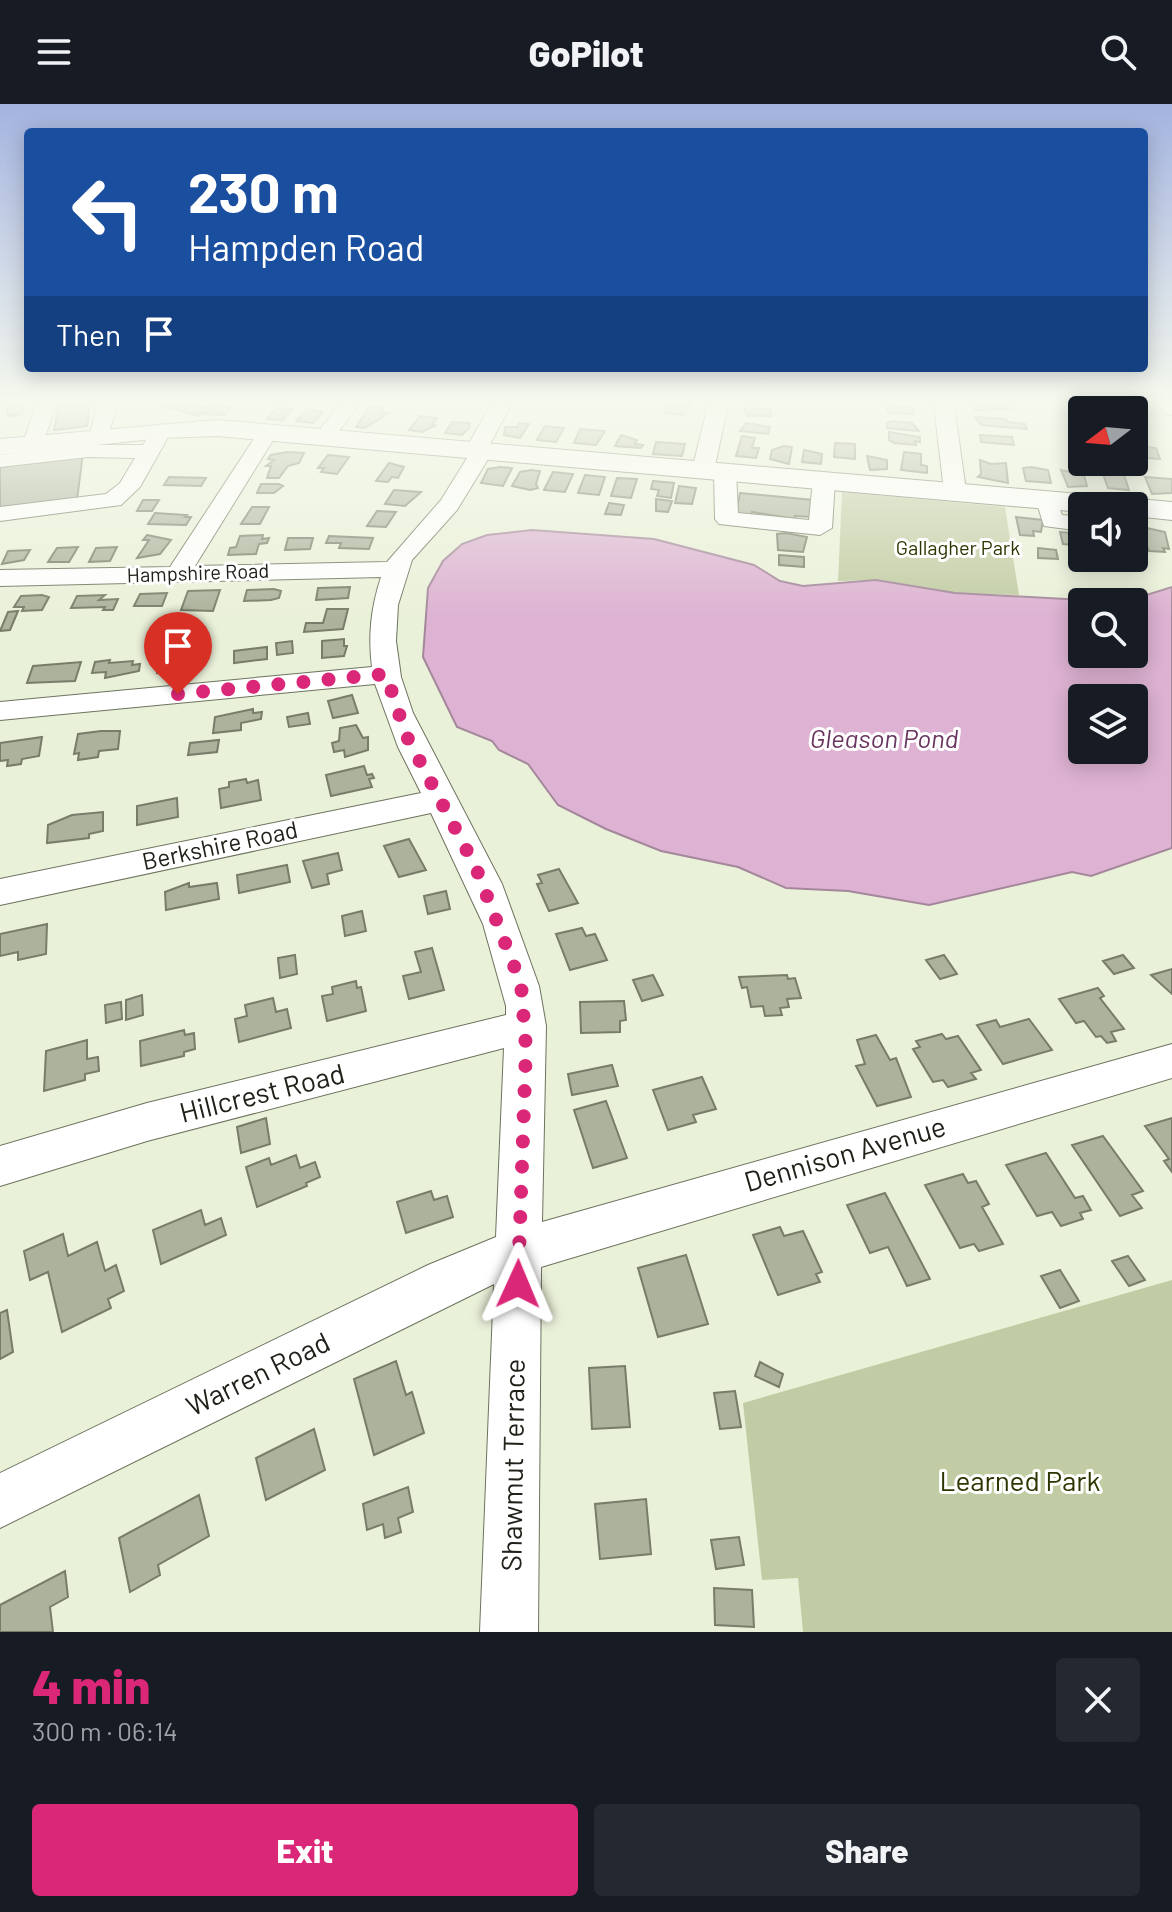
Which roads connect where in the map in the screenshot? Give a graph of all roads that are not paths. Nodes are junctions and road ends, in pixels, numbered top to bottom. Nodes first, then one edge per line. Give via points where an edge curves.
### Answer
1 (94, 476) edge
2 (133, 476) edge
3 (240, 476) edge
4 (465, 476) edge
5 (715, 476) edge
6 (779, 476) edge
7 (953, 476) edge
8 (824, 480) junction
9 (955, 491) junction
10 (90, 504) junction
11 (1148, 508) edge
12 (1172, 511) edge
13 (0, 514) edge
14 (1068, 515) edge
15 (395, 569) junction
16 (178, 574) junction
17 (0, 578) edge
18 (386, 674) junction
19 (0, 711) edge
20 (441, 800) junction
21 (0, 892) edge
22 (527, 1026) junction
23 (1172, 1061) edge
24 (0, 1166) edge
25 (518, 1251) junction
26 (0, 1501) edge
27 (509, 1632) edge

1 - 10 street
2 - 10 street via 121,496
3 - 16 street
4 - 15 street via 451,502
5 - 8 street via 727,519 820,528
6 - 8 main road
7 - 9 street
8 - 9 main road
9 - 14 main road via 1047,521
10 - 13 street
11 - 12 main road
15 - 16 street, Hampshire Road
15 - 18 street, Shawmut Terrace via 382,626
16 - 17 street, Hampshire Road
18 - 19 street
18 - 20 street, Shawmut Terrace via 406,735
20 - 21 street, Berkshire Road
20 - 22 street, Shawmut Terrace via 487,891 521,984
22 - 24 street, Hillcrest Road via 147,1122
22 - 25 street, Shawmut Terrace
23 - 25 street, Dennison Avenue
25 - 26 street, Warren Road
25 - 27 street, Shawmut Terrace

